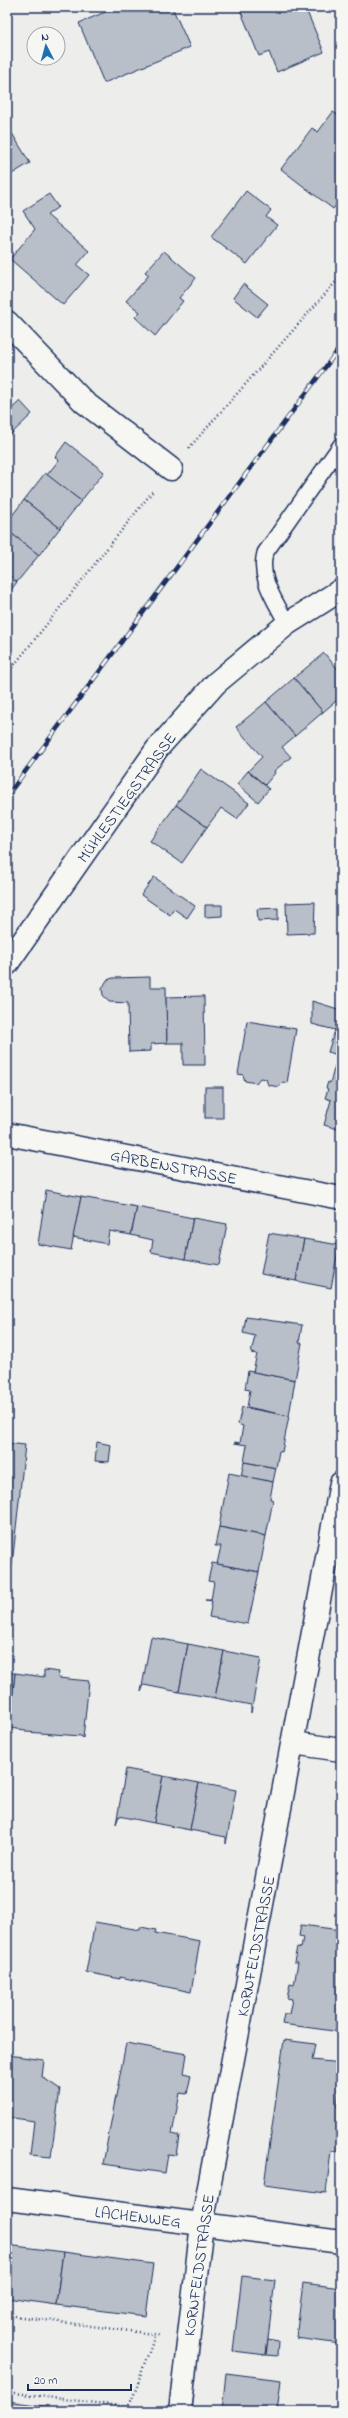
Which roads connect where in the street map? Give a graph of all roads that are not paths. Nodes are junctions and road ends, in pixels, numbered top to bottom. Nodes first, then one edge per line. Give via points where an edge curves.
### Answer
1 (7, 322) edge
2 (341, 445) edge
3 (171, 468) dead end
4 (341, 590) edge
5 (287, 624) junction
6 (7, 964) edge
7 (7, 1134) edge
8 (341, 1198) edge
9 (341, 1482) edge
10 (293, 1743) junction
11 (341, 1750) edge
12 (7, 2199) edge
13 (202, 2224) junction
14 (341, 2242) edge
15 (180, 2411) edge

1 - 3 street via 84,402
2 - 5 lane via 265,553 262,564 264,578
4 - 5 street, MÜHLESTIEGSTRASSE
5 - 6 street, MÜHLESTIEGSTRASSE via 216,683 157,749
7 - 8 street, GARBENSTRASSE
9 - 10 street, KORNFELDSTRASSE
10 - 11 street
10 - 13 street, KORNFELDSTRASSE
12 - 13 street, LACHENWEG
13 - 14 street, LACHENWEG
13 - 15 street, KORNFELDSTRASSE

